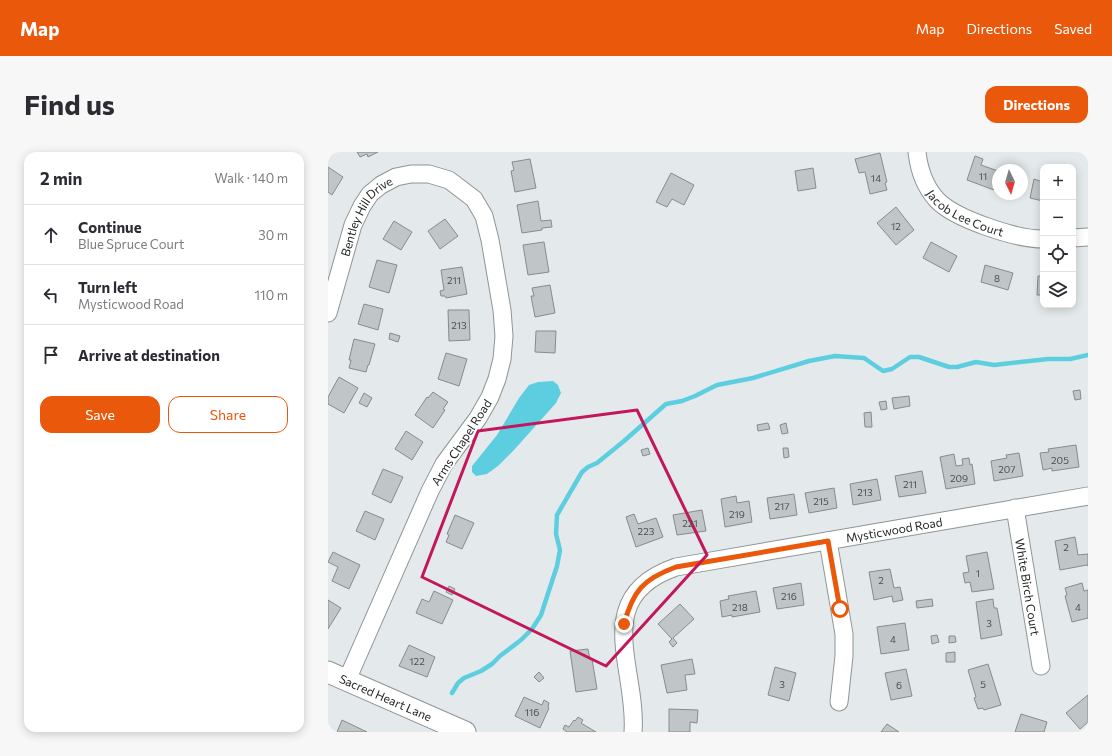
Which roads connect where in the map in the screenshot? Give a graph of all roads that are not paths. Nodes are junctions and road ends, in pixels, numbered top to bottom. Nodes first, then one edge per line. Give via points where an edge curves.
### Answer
1 (917, 152) edge
2 (449, 180) joint
3 (1088, 236) edge
4 (1076, 238) edge
5 (1040, 239) edge
6 (328, 313) edge
7 (1088, 496) edge
8 (1015, 508) junction
9 (828, 541) junction
10 (1041, 666) dead end
11 (337, 676) edge
12 (839, 702) dead end
13 (465, 732) edge
14 (633, 732) edge

1 - 5 street, Jacob Lee Court via 928,187 950,210 987,227 1014,235
2 - 6 street, Bentley Hill Drive via 429,174 411,174 396,177 370,194 353,225
2 - 11 street, Arms Chapel Road via 474,199 484,216 502,310 502,358 497,379 487,402 444,464
3 - 4 street
7 - 8 street, Mysticwood Road
8 - 9 street, Mysticwood Road
8 - 10 street, White Birch Court
9 - 12 street via 844,634
9 - 14 street, Mysticwood Road via 676,567 646,582 634,596 624,624 623,642 632,701
11 - 13 street, Sacred Heart Lane

